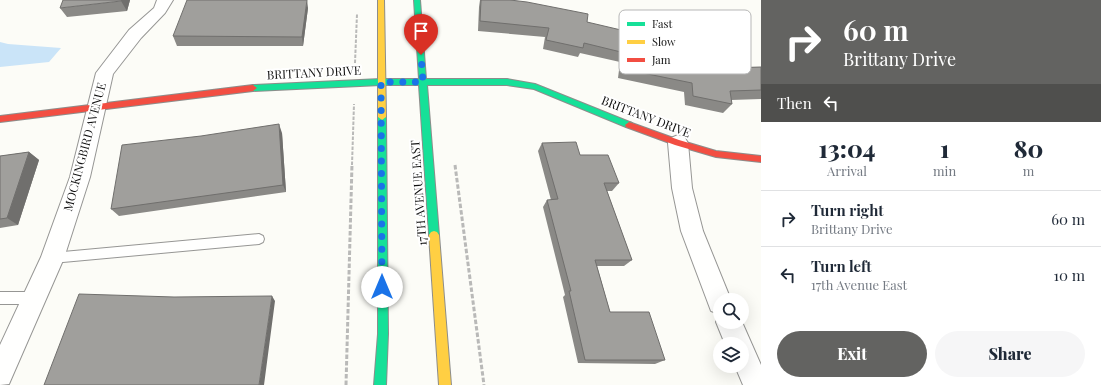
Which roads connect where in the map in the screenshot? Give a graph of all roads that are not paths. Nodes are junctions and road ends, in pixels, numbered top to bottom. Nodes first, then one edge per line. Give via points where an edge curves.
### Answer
1 (165, 0) edge
2 (381, 0) edge
3 (417, 0) edge
4 (381, 82) junction
5 (423, 82) junction
6 (96, 108) junction
7 (0, 119) edge
8 (678, 143) junction
9 (761, 159) edge
10 (260, 239) dead end
11 (52, 258) junction
12 (716, 293) edge
13 (0, 298) edge
14 (34, 298) junction
15 (749, 368) edge
16 (0, 375) edge
17 (380, 385) edge
18 (445, 385) edge
19 (756, 385) edge

1 - 6 street, MOCKINGBIRD AVENUE via 160,10 135,34 105,73
2 - 4 street
3 - 5 street, 17TH AVENUE EAST
4 - 5 street, BRITTANY DRIVE
4 - 6 street, BRITTANY DRIVE via 251,88
4 - 17 street via 383,334
5 - 8 street, BRITTANY DRIVE via 507,82 535,87
5 - 18 street, 17TH AVENUE EAST
6 - 7 street, BRITTANY DRIVE
6 - 11 street, MOCKINGBIRD AVENUE via 80,176
8 - 9 street, BRITTANY DRIVE via 716,154
8 - 12 street via 682,188 692,231
10 - 11 lane
11 - 14 street, MOCKINGBIRD AVENUE
13 - 14 lane
14 - 16 street, MOCKINGBIRD AVENUE
15 - 19 street

